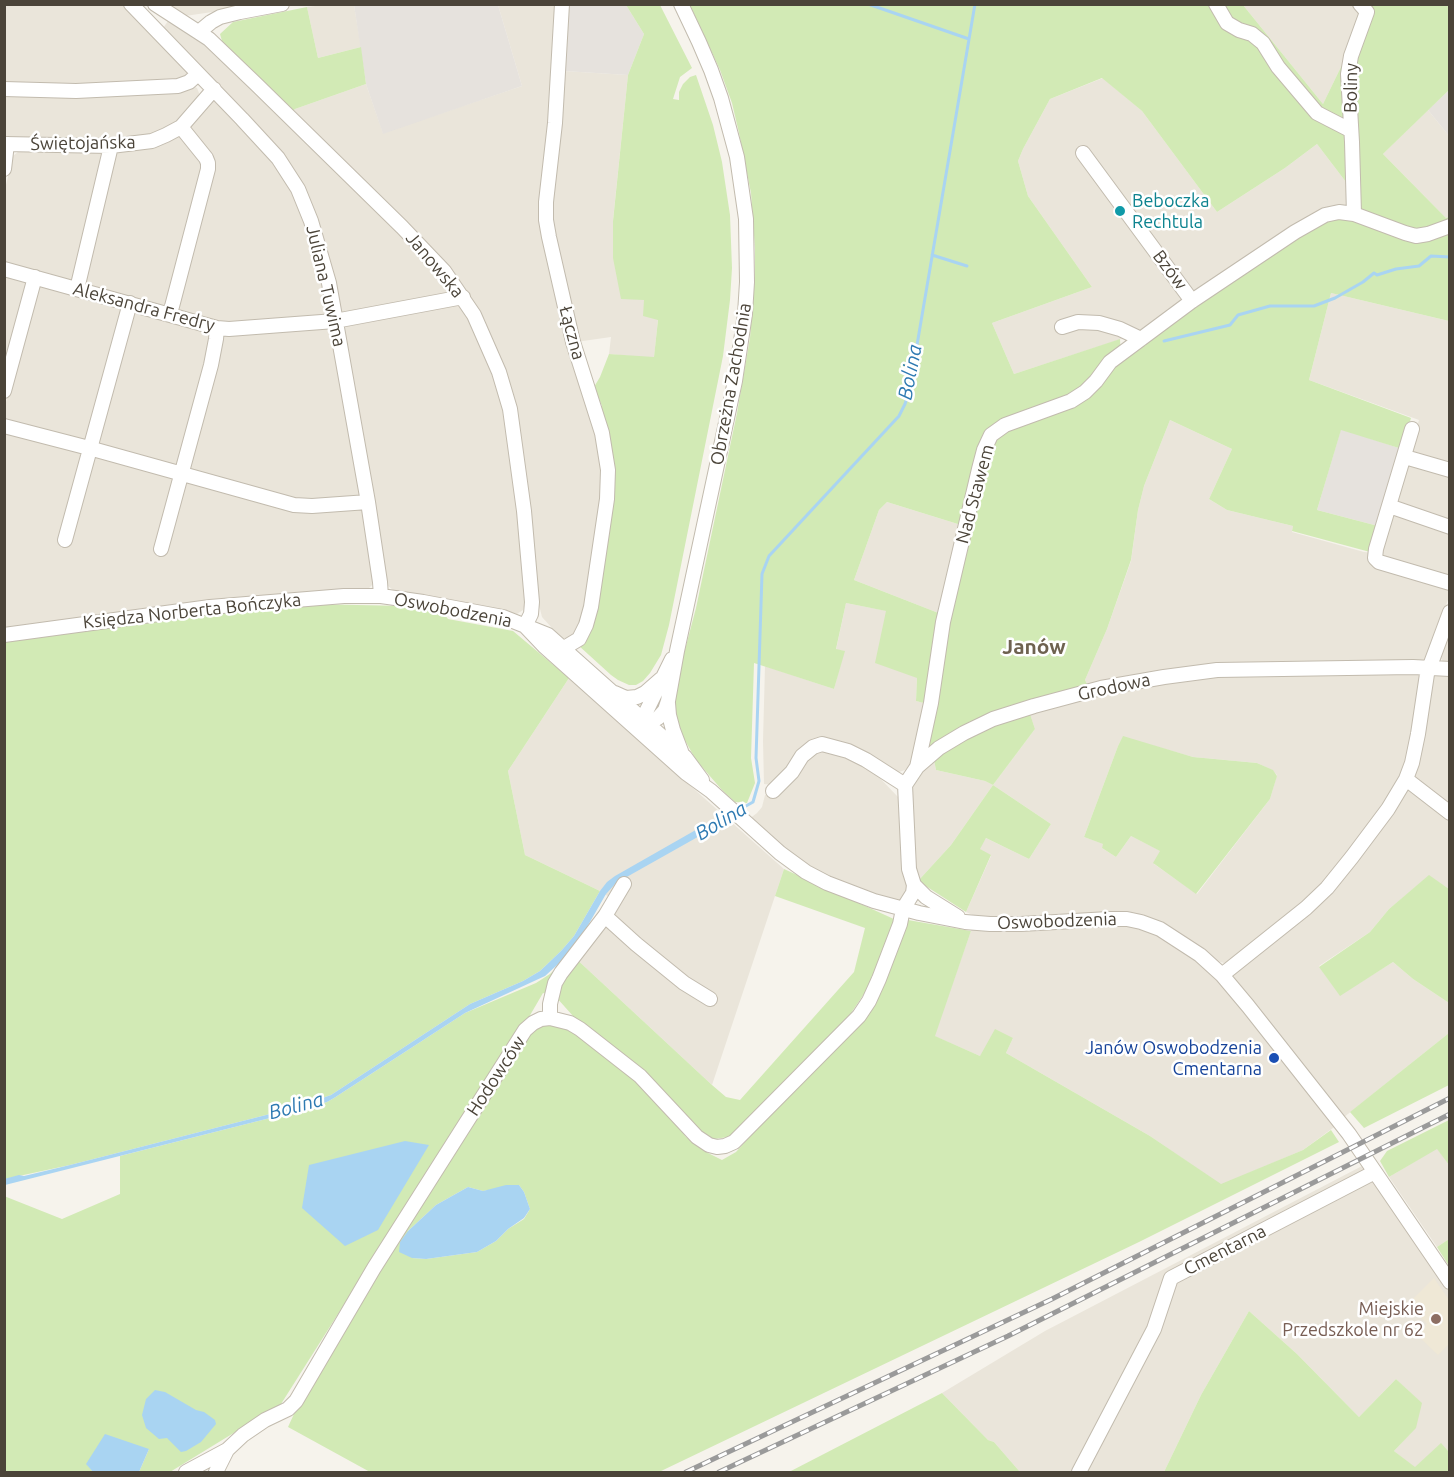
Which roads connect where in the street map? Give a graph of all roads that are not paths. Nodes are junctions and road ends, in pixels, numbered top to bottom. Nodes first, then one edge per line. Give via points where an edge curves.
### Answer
1 (131, 4) edge
2 (155, 4) edge
3 (282, 4) edge
4 (562, 4) edge
5 (1216, 4) edge
6 (681, 8) edge
7 (1363, 8) edge
8 (169, 13) junction
9 (157, 32) junction
10 (199, 32) junction
11 (198, 74) junction
12 (4, 89) edge
13 (214, 89) junction
14 (181, 126) junction
15 (1350, 130) junction
16 (6, 144) edge
17 (111, 146) junction
18 (1083, 153) dead end
19 (4, 169) edge
20 (1354, 214) junction
21 (1449, 226) edge
22 (4, 269) edge
23 (35, 277) junction
24 (77, 289) junction
25 (463, 297) junction
26 (1192, 301) junction
27 (130, 303) junction
28 (170, 314) junction
29 (335, 321) junction
30 (1062, 327) dead end
31 (217, 328) junction
32 (1141, 339) junction
33 (4, 391) edge
34 (4, 426) edge
35 (1412, 429) dead end
36 (90, 448) junction
37 (1405, 457) junction
38 (1449, 470) edge
39 (182, 474) junction
40 (368, 502) junction
41 (1389, 506) junction
42 (1449, 526) edge
43 (65, 540) dead end
44 (161, 549) dead end
45 (1449, 583) edge
46 (381, 596) junction
47 (1449, 612) edge
48 (525, 626) junction
49 (4, 634) edge
50 (564, 648) junction
51 (676, 651) junction
52 (1429, 667) junction
53 (1449, 669) edge
54 (662, 678) junction
55 (613, 693) junction
56 (668, 701) junction
57 (621, 715) junction
58 (645, 721) junction
59 (649, 740) junction
60 (685, 757) junction
61 (917, 767) junction
62 (1406, 779) junction
63 (905, 785) junction
64 (711, 791) junction
65 (773, 791) dead end
66 (1449, 813) edge
67 (624, 884) dead end
68 (918, 892) junction
69 (903, 909) junction
70 (920, 913) junction
71 (605, 916) junction
72 (965, 922) junction
73 (1222, 975) junction
74 (710, 999) dead end
75 (550, 1018) junction
76 (1374, 1172) junction
77 (1449, 1282) edge
78 (227, 1450) junction
79 (186, 1473) edge
80 (216, 1473) edge
81 (1079, 1473) edge

1 - 9 street, Juliana Tuwima
2 - 8 street, Janowska
3 - 10 street via 220,17
4 - 50 street, Łączna via 546,220 573,342 602,433 608,470 591,607 579,639
5 - 15 street via 1227,23 1263,43 1317,113
6 - 51 street, Obrzeżna Zachodnia via 715,79 737,157 746,219 747,282 735,381
7 - 15 street, Boliny via 1348,74
8 - 9 street
8 - 10 street, Janowska
9 - 11 street, Juliana Tuwima
10 - 25 street, Janowska via 402,226
11 - 12 street via 178,86 75,91
11 - 13 street, Juliana Tuwima
13 - 14 street, Świętojańska
13 - 29 street, Juliana Tuwima via 278,158 298,189 321,251
14 - 17 street, Świętojańska via 152,141
14 - 28 street via 206,158 208,169
15 - 20 street
16 - 17 street, Świętojańska
16 - 19 street
17 - 24 street
18 - 26 street, Bzów
20 - 21 street, Nad Stawem via 1416,236
20 - 26 street, Nad Stawem via 1325,215
22 - 23 street, Aleksandra Fredry
23 - 24 street, Aleksandra Fredry
23 - 33 street
24 - 27 street, Aleksandra Fredry
25 - 29 street, Aleksandra Fredry
25 - 48 street, Janowska via 499,372 510,409 532,602
26 - 32 street, Nad Stawem
27 - 28 street, Aleksandra Fredry
27 - 36 street
28 - 31 street, Aleksandra Fredry
29 - 31 street, Aleksandra Fredry
29 - 40 street, Juliana Tuwima
30 - 32 street via 1078,322 1099,323
31 - 39 street
32 - 61 street, Nad Stawem via 1110,362 1096,381 1071,401 1005,425 991,435 979,469 943,622
34 - 36 street
35 - 37 street
36 - 39 street
36 - 43 street
37 - 38 street
37 - 41 street
39 - 40 street via 294,505
39 - 44 street
40 - 46 street, Juliana Tuwima
41 - 42 street
41 - 45 street via 1376,549 1379,562
46 - 48 street, Oswobodzenia via 503,617
46 - 49 street, Księdza Norberta Bończyka via 313,597 210,607
47 - 52 street
48 - 50 street, Oswobodzenia via 548,635
48 - 57 street, Oswobodzenia
50 - 55 street, Oswobodzenia
51 - 54 street, Obrzeżna Zachodnia
51 - 56 street, Obrzeżna Zachodnia
52 - 53 street, Grodowa
52 - 61 street, Grodowa via 1217,670 1101,688 993,719 948,743
52 - 62 street
54 - 55 street, Obrzeżna Zachodnia via 637,697
54 - 58 street, Obrzeżna Zachodnia
55 - 58 street, Oswobodzenia
56 - 58 street via 661,715
56 - 60 street, Oswobodzenia via 673,730
57 - 58 street, Oswobodzenia
57 - 59 street, Oswobodzenia
58 - 59 street
58 - 60 street, Oswobodzenia
59 - 64 street, Oswobodzenia
60 - 64 street, Oswobodzenia
61 - 63 street, Grodowa
62 - 66 street
62 - 73 street via 1388,809 1327,888
63 - 65 street via 848,751 822,744 802,756
63 - 68 street via 909,868
64 - 69 street, Oswobodzenia via 806,872 847,891
67 - 71 street
68 - 69 street
68 - 70 street
68 - 72 street
69 - 70 street, Oswobodzenia
69 - 75 street via 879,979 859,1016 734,1142 725,1146 703,1142 640,1076 580,1029
70 - 72 street, Oswobodzenia
71 - 74 street
71 - 75 street via 555,983
72 - 73 street, Oswobodzenia via 1141,922 1174,936
73 - 76 street, Oswobodzenia via 1349,1134
75 - 78 street, Hodowców via 525,1030 374,1268 296,1401 243,1434
76 - 77 street, Oswobodzenia
76 - 81 street, Cmentarna via 1171,1278 1154,1329
78 - 79 street, Hodowców
78 - 80 street, Hodowców

